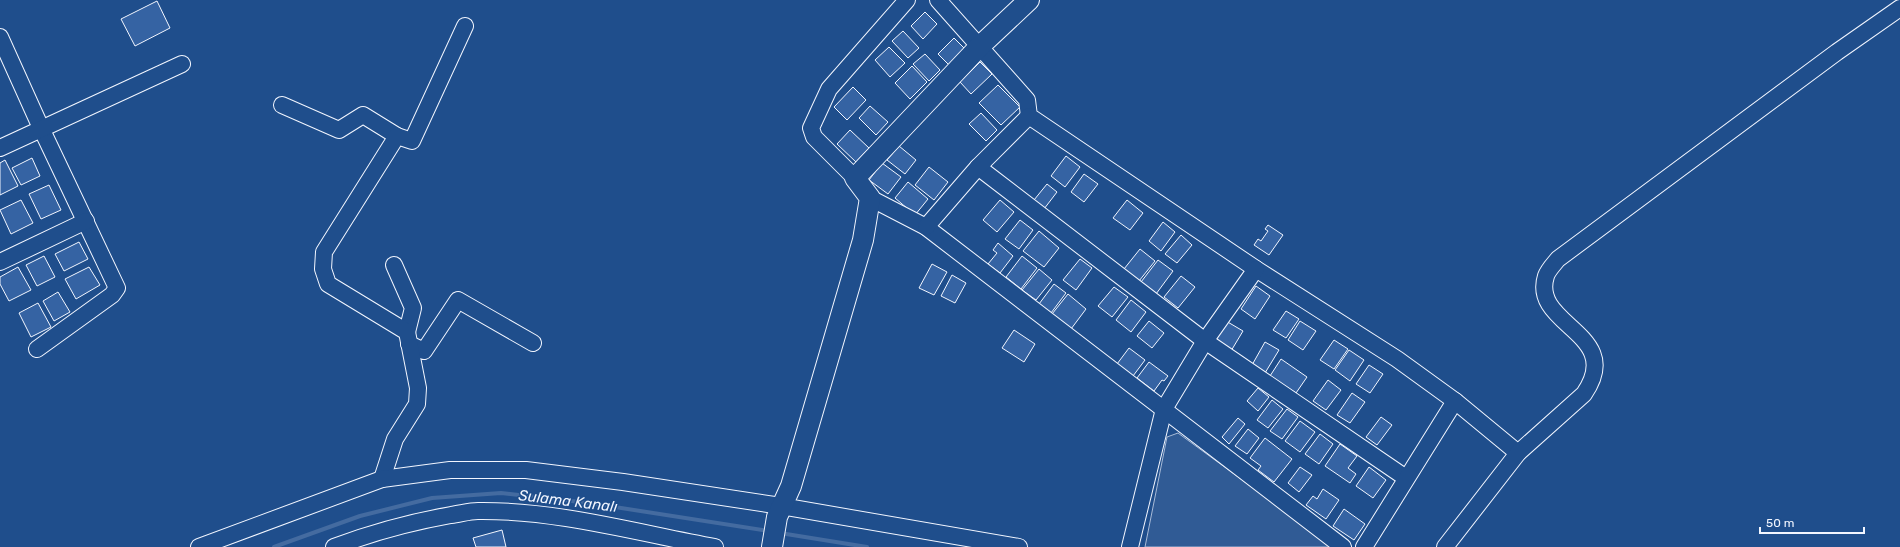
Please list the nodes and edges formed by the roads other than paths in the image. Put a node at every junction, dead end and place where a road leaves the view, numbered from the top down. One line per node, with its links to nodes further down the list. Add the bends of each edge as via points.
1 (907, 0): 15 (street, via 829,89 811,128 814,137)
2 (938, 0): 7 (street)
3 (1029, 0): 7 (main road)
4 (1900, 8): 28 (street, via 1558,259 1546,275 1543,292 1547,303 1586,343 1593,354 1596,368 1592,383 1584,394)
5 (464, 26): 12 (street, via 412,141)
6 (0, 37): 11 (street)
7 (980, 46): 10 (street, via 1027,100); 15 (main road)
8 (182, 64): 11 (street)
9 (282, 105): 12 (street, via 339,130 363,115)
10 (1029, 116): 14 (street); 21 (street)
11 (41, 128): 13 (street); 17 (street)
12 (397, 136): 22 (street, via 324,252 323,269 328,284)
13 (0, 148)
14 (978, 167): 18 (street); 23 (street)
15 (855, 178): 16 (main road)
16 (870, 198): 18 (street); 31 (main road, via 863,240 791,486)
17 (86, 221): 19 (street); 25 (street, via 117,288 112,295)
18 (926, 227): 27 (street)
19 (0, 262)
20 (394, 265): 22 (street, via 412,308)
21 (1256, 269): 23 (street); 26 (street, via 1397,359)
22 (408, 338): 24 (street, via 424,351 458,300); 30 (street, via 418,388 417,404 396,439)
23 (1205, 341): 27 (street); 29 (street)
24 (533, 343)
25 (37, 349)
26 (1455, 401): 28 (street); 29 (street)
27 (1164, 409): 37 (street); 38 (street)
28 (1518, 453): 40 (street)
29 (1406, 478): 39 (street)
30 (382, 479): 31 (street, via 450,470 526,470 623,482); 32 (street)
31 (779, 512): 35 (main road); 36 (street)
32 (199, 547)
33 (334, 547): 34 (street, via 427,519 477,511 570,519)
34 (715, 547)
35 (772, 547)
36 (1019, 547)
37 (1130, 547)
38 (1343, 547)
39 (1364, 547)
40 (1445, 547)

